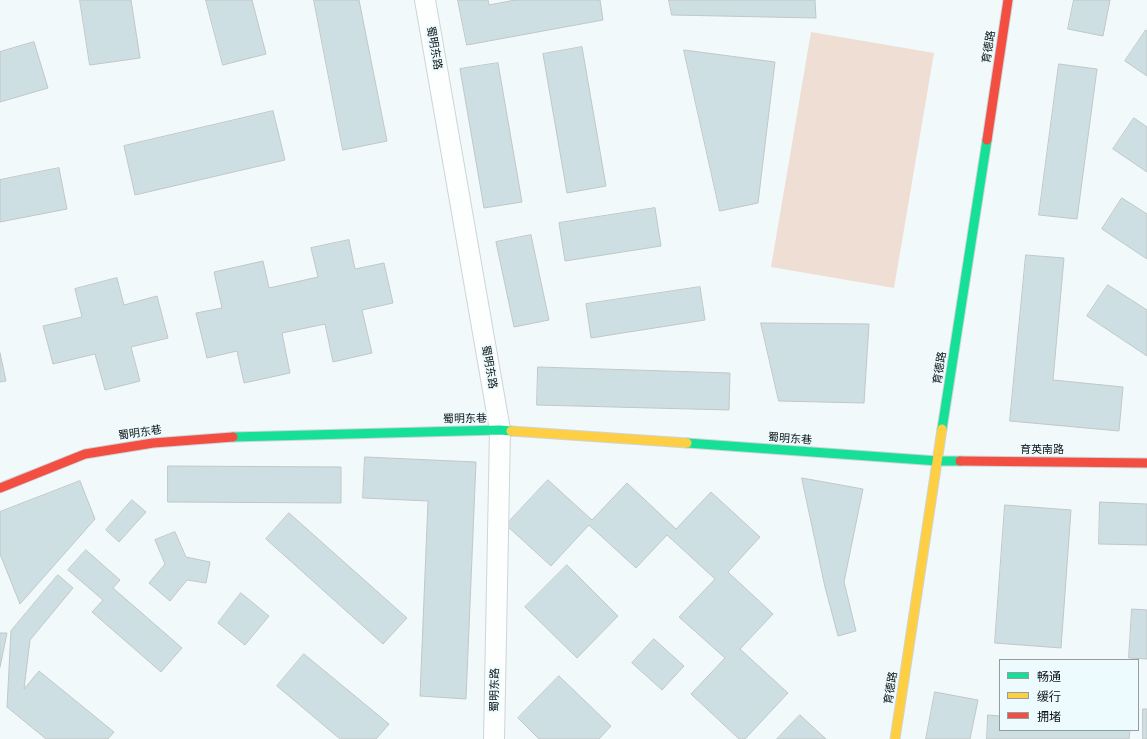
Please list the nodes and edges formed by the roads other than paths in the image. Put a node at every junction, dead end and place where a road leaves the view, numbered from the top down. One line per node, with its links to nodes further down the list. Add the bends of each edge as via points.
1 (425, 0): 3 (street, 蜀明东路)
2 (1008, 0): 4 (street, 育德路)
3 (500, 430): 4 (street, 蜀明东巷); 6 (street, 蜀明东巷, via 245,436 152,443 86,454); 7 (street, 蜀明东路)
4 (938, 461): 5 (street, 育英南路); 8 (street, 育德路)
5 (1147, 463)
6 (0, 488)
7 (494, 739)
8 (895, 739)

